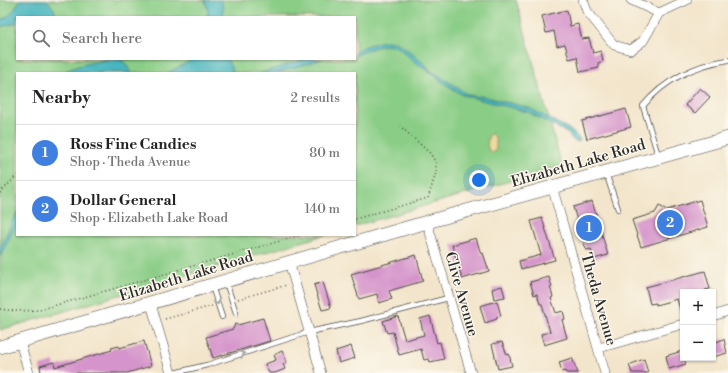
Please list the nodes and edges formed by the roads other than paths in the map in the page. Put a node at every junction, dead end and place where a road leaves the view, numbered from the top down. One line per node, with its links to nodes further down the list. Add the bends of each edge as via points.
1 (583, 0): 4 (street, via 587,11 614,45 631,50 643,42)
2 (631, 0): 4 (street)
3 (687, 0): 4 (street)
4 (659, 13)
5 (728, 60): 7 (lane, via 700,66 685,73 653,94 643,106)
6 (728, 138): 7 (main road, Elizabeth Lake Road)
7 (658, 157): 8 (main road, Elizabeth Lake Road)
8 (606, 171): 9 (main road, Elizabeth Lake Road); 10 (lane)
9 (552, 186): 11 (main road, Elizabeth Lake Road); 25 (street, Theda Avenue)
10 (618, 209)
11 (427, 222): 12 (main road, Elizabeth Lake Road); 15 (street, Clive Avenue)
12 (289, 262): 13 (main road, Elizabeth Lake Road); 22 (street)
13 (226, 281): 14 (main road, Elizabeth Lake Road); 18 (lane)
14 (212, 286): 16 (main road, Elizabeth Lake Road); 20 (lane, one-way to 20)
15 (448, 298): 22 (lane); 30 (street, Clive Avenue)
16 (150, 304): 23 (main road, Elizabeth Lake Road); 27 (street)
17 (728, 312): 19 (street)
18 (236, 313)
19 (716, 315)
20 (222, 317)
21 (680, 325): 25 (street)
22 (309, 332): 28 (lane, one-way to 22); 29 (street)
23 (20, 342): 24 (main road, Elizabeth Lake Road); 26 (street)
24 (0, 347)
25 (599, 348): 31 (street, Theda Avenue)
26 (29, 373)
27 (171, 373)
28 (174, 373)
29 (321, 373)
30 (471, 373)
31 (605, 373)

